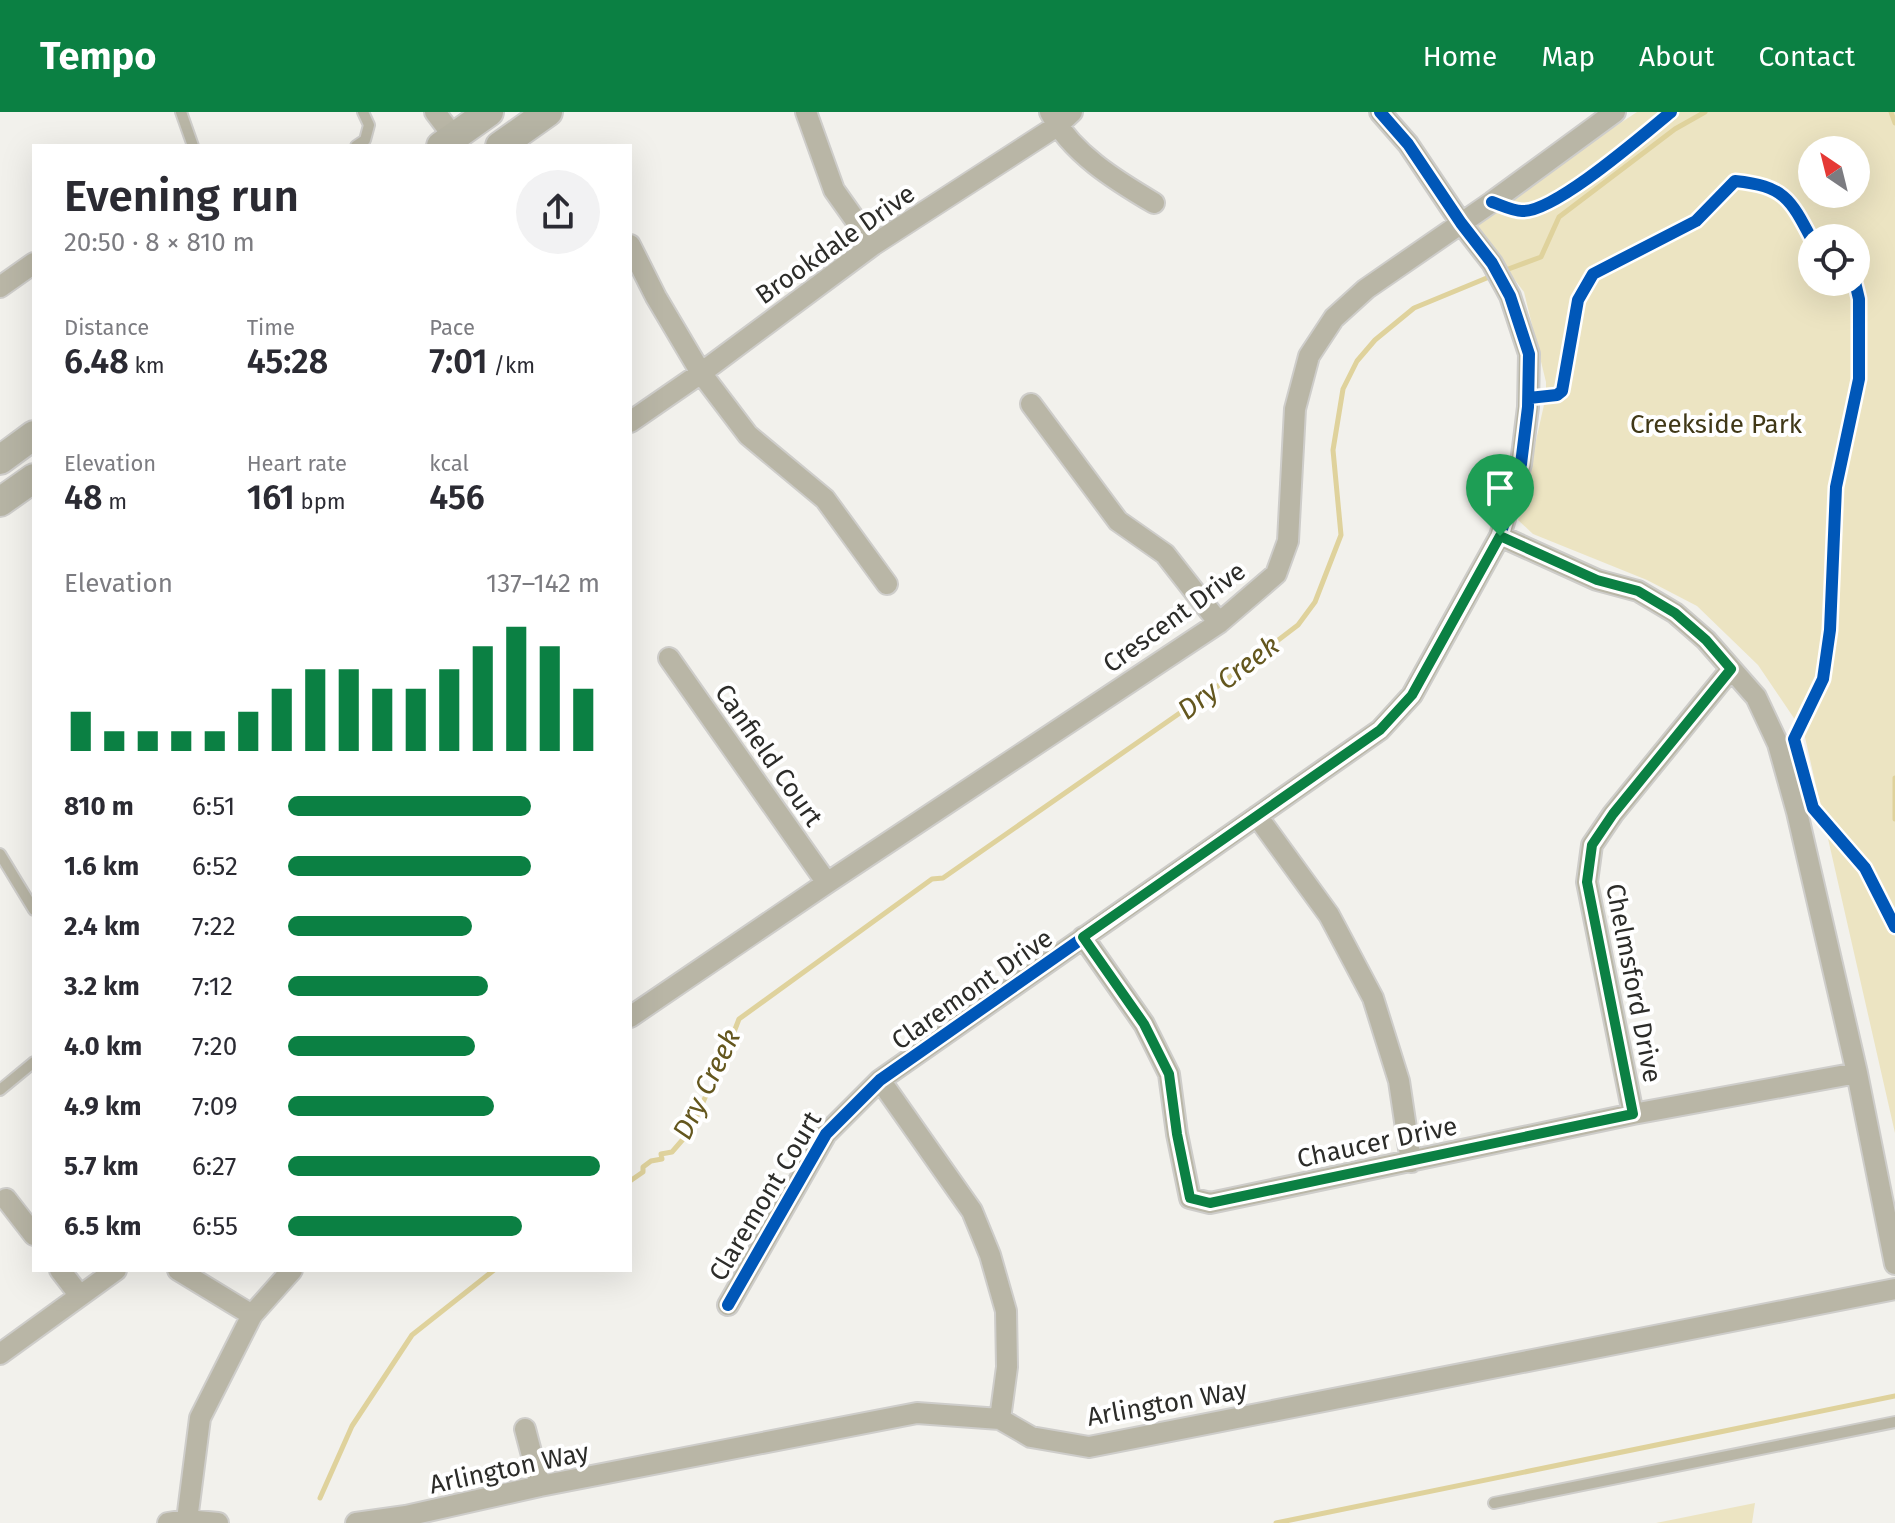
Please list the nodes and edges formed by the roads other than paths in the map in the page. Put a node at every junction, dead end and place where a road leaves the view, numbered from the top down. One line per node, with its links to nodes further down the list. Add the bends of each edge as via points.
1 (181, 112): 11 (lane)
2 (363, 112): 12 (lane, via 369,125)
3 (435, 112): 10 (street)
4 (489, 112): 10 (main road)
5 (548, 112): 13 (main road)
6 (806, 112): 16 (street, via 834,190)
7 (1380, 112): 15 (street, Claremont Drive)
8 (1615, 112): 15 (street, Crescent Drive)
9 (1060, 117): 14 (street, via 1110,177); 16 (street, Brookdale Drive)
10 (447, 142)
11 (192, 144)
12 (359, 144)
13 (503, 144)
14 (1154, 203)
15 (1461, 223): 27 (street, Claremont Drive, via 1510,296 1529,354 1521,464); 29 (street, Crescent Drive, via 1366,289 1334,318 1309,356 1295,409 1288,541 1276,574)
16 (873, 245): 20 (street, Brookdale Drive)
17 (632, 249): 20 (street)
18 (32, 264): 19 (street)
19 (0, 287)
20 (701, 373): 22 (street, Brookdale Drive); 28 (street, via 748,435 825,499)
21 (1031, 404): 29 (street, via 1118,521 1165,554)
22 (632, 421)
23 (32, 436): 24 (main road)
24 (0, 460)
25 (32, 479): 26 (main road)
26 (0, 502)
27 (1500, 536): 31 (street, via 1597,580 1638,591 1675,613); 32 (street, Claremont Drive, via 1412,695 1380,730)
28 (887, 584)
29 (1219, 623): 34 (street, Crescent Drive)
30 (669, 658): 34 (street, Canfield Court)
31 (1731, 669): 39 (street, via 1756,697 1778,744); 42 (street, Chelmsford Drive, via 1592,845 1587,882)
32 (1257, 816): 36 (street, Claremont Drive); 43 (street, via 1329,915 1373,998 1399,1081)
33 (0, 854): 35 (lane)
34 (827, 883): 37 (street, Crescent Drive)
35 (32, 907)
36 (1083, 937): 40 (street, Claremont Drive); 43 (street, Chaucer Drive, via 1144,1024 1169,1074 1190,1198 1210,1203)
37 (632, 1016)
38 (32, 1064): 41 (lane)
39 (1857, 1073): 42 (street, Chaucer Drive); 46 (street)
40 (880, 1080): 53 (street, Claremont Court, via 826,1134); 56 (street, Claremont Drive, via 972,1211 990,1255 1006,1311 1007,1367)
41 (0, 1090)
42 (1633, 1114): 43 (street, Chaucer Drive)
43 (1411, 1162)
44 (6, 1199): 45 (street)
45 (32, 1232)
46 (1895, 1264)
47 (62, 1272): 52 (street)
48 (113, 1272): 52 (street)
49 (181, 1272): 54 (street)
50 (290, 1272): 54 (street)
51 (1895, 1289): 56 (street, Arlington Way, via 1089,1447 1031,1437)
52 (80, 1296): 55 (street)
53 (728, 1305)
54 (252, 1315): 61 (street, via 200,1418)
55 (0, 1354)
56 (1000, 1419): 59 (street, Arlington Way, via 917,1413)
57 (1895, 1422): 60 (lane)
58 (525, 1429): 59 (street)
59 (540, 1486): 63 (street, Arlington Way)
60 (1494, 1503)
61 (177, 1521): 62 (street)
62 (218, 1523)
63 (356, 1523)

